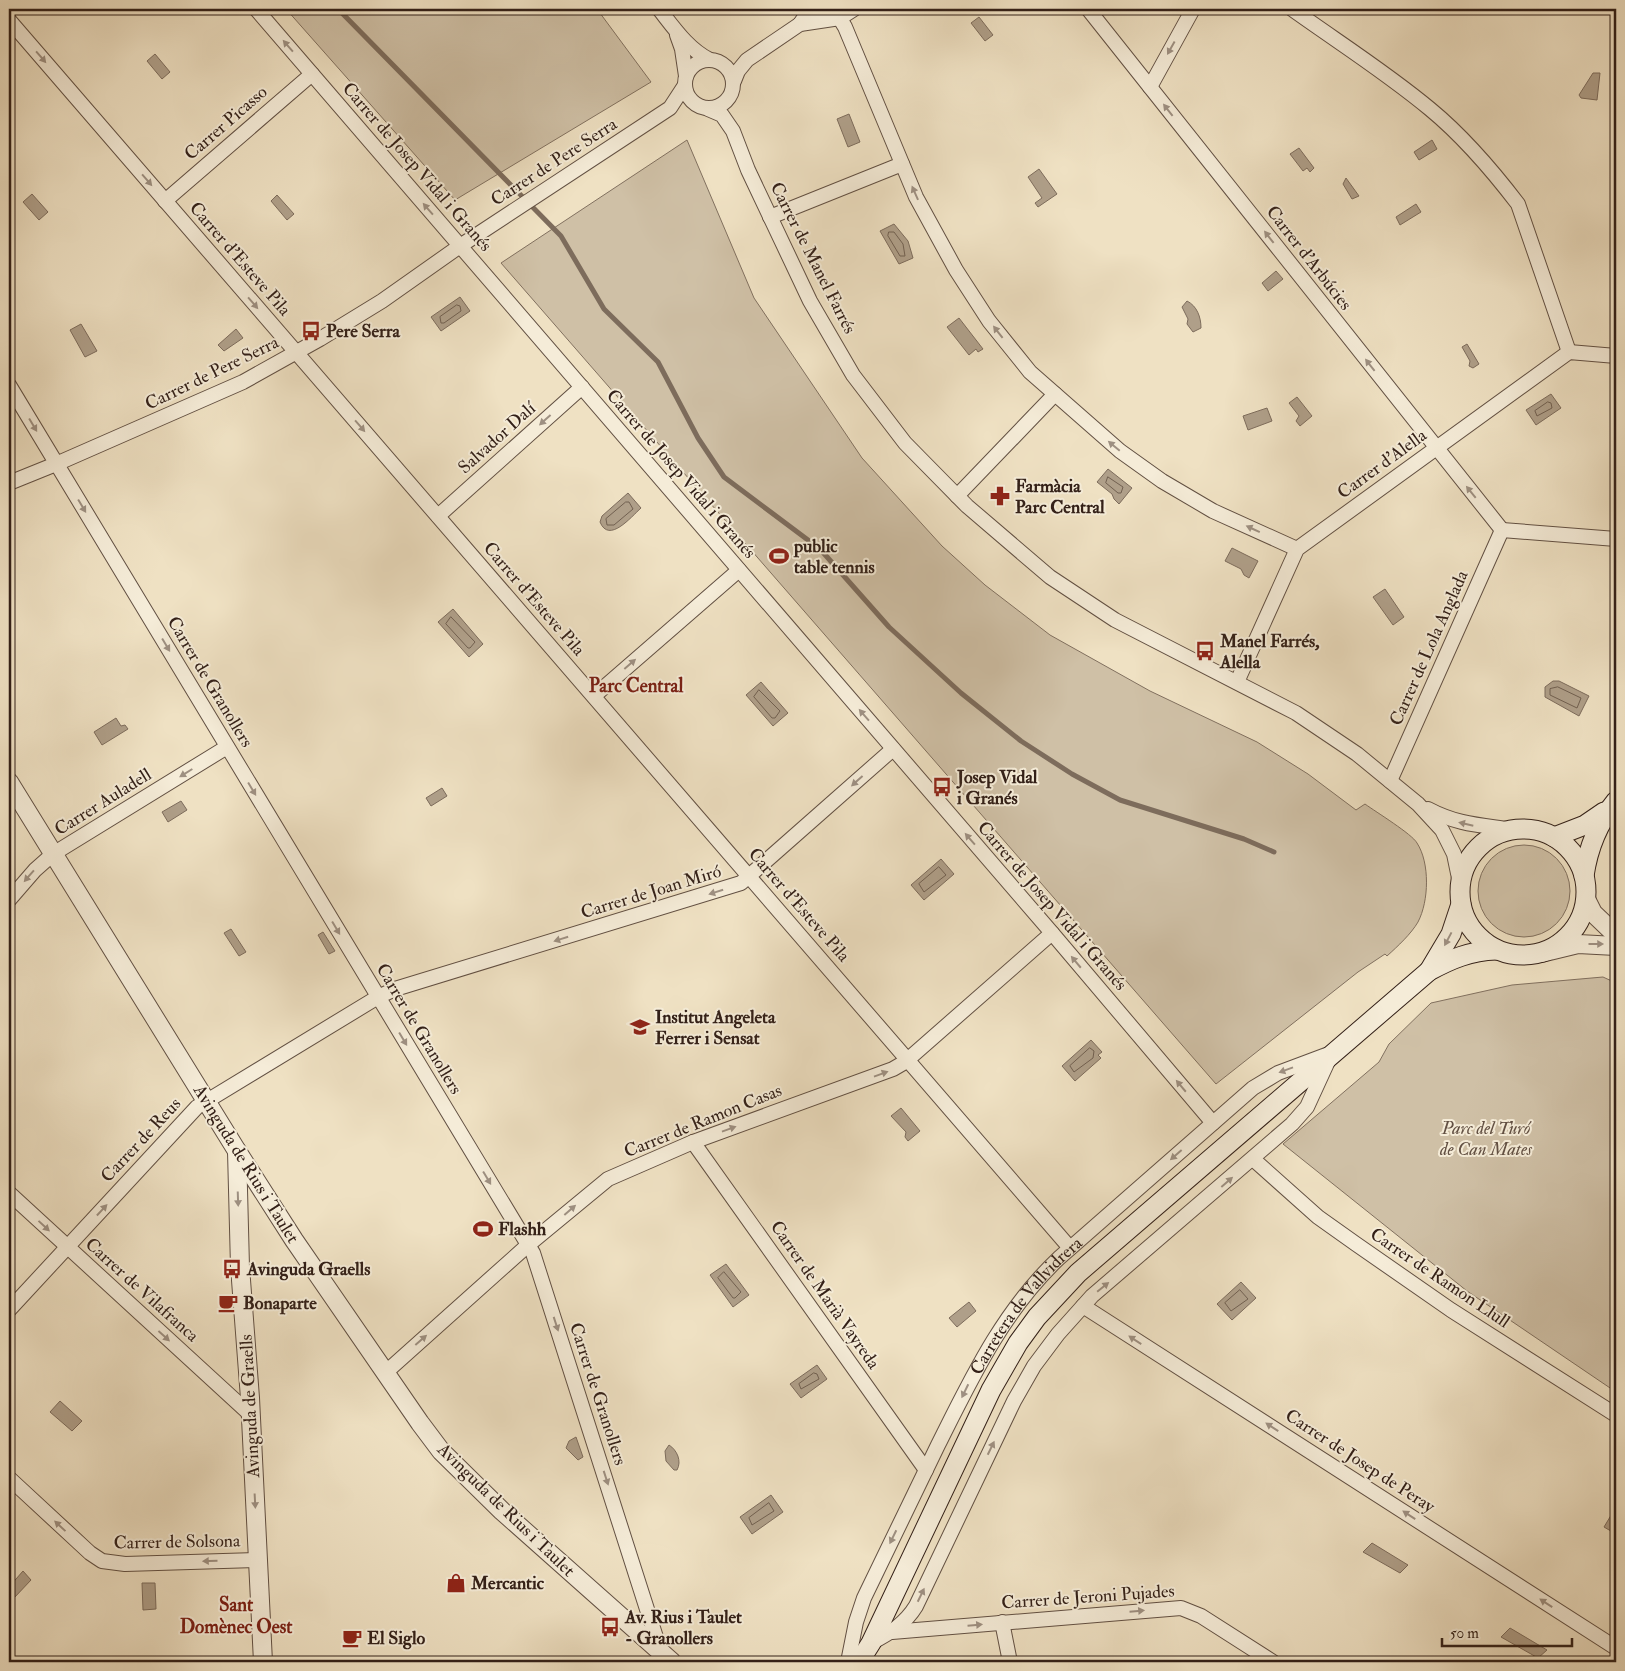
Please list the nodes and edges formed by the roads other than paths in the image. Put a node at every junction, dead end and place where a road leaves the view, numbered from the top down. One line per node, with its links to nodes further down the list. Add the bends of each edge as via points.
1 (256, 9): 14 (street, Carrer de Josep Vidal i Granés, one-way to 1)
2 (660, 9): 11 (street)
3 (810, 9): 10 (street)
4 (854, 9): 8 (street)
5 (1088, 9): 17 (street, Carrer d'Arbúcies)
6 (1193, 9): 17 (street, one-way to 17)
7 (1292, 9): 25 (street, via 1431,110 1471,147 1502,184 1518,204)
8 (837, 14): 10 (street); 21 (street)
9 (9, 20): 22 (street, Carrer d'Esteve Pila, one-way to 22)
10 (800, 24): 12 (street)
11 (675, 30): 13 (street, via 699,54); 15 (street, via 682,50)
12 (747, 60): 13 (street); 16 (street, via 738,71)
13 (714, 61): 15 (street, via 695,64); 16 (street, via 726,66)
14 (312, 74): 22 (street, Carrer Picasso); 24 (street, Carrer de Josep Vidal i Granés, one-way to 14)
15 (685, 80): 18 (street, Carrer de Pere Serra); 19 (street, via 690,100)
16 (734, 85): 19 (street, via 726,102 719,107); 20 (street, Carrer de Manel Farrés)
17 (1150, 87): 31 (street, Carrer d'Arbúcies, one-way to 17)
18 (670, 108): 19 (street); 24 (street, Carrer de Pere Serra)
19 (705, 108): 20 (street, Carrer de Manel Farrés, via 722,115)
20 (733, 131): 23 (street, Carrer de Manel Farrés)
21 (902, 164): 23 (street); 30 (street, one-way to 21, via 1030,372 989,321 916,197)
22 (165, 201): 26 (street, Carrer d'Esteve Pila, one-way to 26)
23 (770, 217): 34 (street, Carrer de Manel Farrés, via 810,301 854,375 905,443)
24 (460, 246): 26 (street, Carrer de Pere Serra, via 382,301); 29 (street, Carrer de Josep Vidal i Granés)
25 (1569, 352): 27 (street); 31 (street, Carrer d'Alella)
26 (296, 353): 32 (street, Carrer de Pere Serra, via 243,382); 35 (street, Carrer d'Esteve Pila, one-way to 35)
27 (1616, 356)
28 (9, 386): 32 (street, Carrer de Granollers, one-way to 32)
29 (582, 387): 35 (street, Salvador Dalí, one-way to 35); 39 (street, Carrer de Josep Vidal i Granés)
30 (1055, 394): 34 (street); 38 (street, one-way to 30, via 1213,511 1162,481 1120,451)
31 (1436, 448): 36 (street, Carrer d'Arbúcies, one-way to 31); 38 (street, Carrer d'Alella)
32 (56, 464): 33 (street, Carrer de Pere Serra); 42 (street, Carrer de Granollers, one-way to 42)
33 (9, 483)
34 (957, 496): 40 (street, Carrer de Manel Farrés, via 1050,577 1115,620)
35 (438, 516): 41 (street, Carrer d'Esteve Pila)
36 (1502, 530): 37 (street); 44 (street, Carrer de Lola Anglada)
37 (1616, 539)
38 (1297, 549): 40 (street, Carrer d'Alella)
39 (739, 570): 41 (street, one-way to 39); 43 (street, Carrer de Josep Vidal i Granés, one-way to 39)
40 (1237, 682): 44 (street, Carrer de Manel Farrés, via 1296,713 1357,754)
41 (594, 696): 52 (street, Carrer d'Esteve Pila)
42 (227, 747): 50 (street, Carrer Auladell, one-way to 50); 63 (street, Carrer de Granollers, one-way to 63)
43 (893, 749): 52 (street, Carrer de Joan Miró, one-way to 52); 57 (street, Carrer de Josep Vidal i Granés, one-way to 43)
44 (1390, 781): 47 (street, Carrer de Manel Farrés)
45 (9, 782): 50 (street, Avinguda de Rius i Taulet)
46 (1614, 803): 49 (main road, via 1585,825); 51 (main road, via 1588,850)
47 (1418, 804): 48 (street, Carrer de Manel Farrés, one-way to 47, via 1470,826 1447,819); 53 (street, Carrer de Manel Farrés, via 1442,830 1454,854)
48 (1514, 830): 49 (main road, via 1530,830); 53 (main road, via 1484,842 1464,868)
49 (1554, 837): 51 (main road, via 1571,851)
50 (53, 854): 55 (street, Carrer Auladell, one-way to 55); 66 (street, Avinguda de Rius i Taulet)
51 (1584, 876): 54 (main road)
52 (750, 877): 63 (street, Carrer de Joan Miró, one-way to 63, via 727,889 395,989); 65 (street, Carrer d'Esteve Pila)
53 (1460, 883): 56 (main road)
54 (1586, 899): 58 (street, via 1593,913); 61 (main road, via 1578,923 1563,941)
55 (9, 900)
56 (1461, 904): 60 (main road, via 1473,931); 62 (main road, Carretera de Vallvidrera, one-way to 62, via 1450,934)
57 (1052, 933): 65 (street, Carrer de Ramon Casas); 67 (street, Carrer de Josep Vidal i Granés, one-way to 57)
58 (1616, 935)
59 (1616, 946): 61 (street, one-way to 59, via 1578,944)
60 (1496, 950): 61 (main road, via 1516,955); 62 (main road, Carretera de Vallvidrera, via 1475,951)
61 (1541, 953)
62 (1429, 971): 64 (main road, Carretera de Vallvidrera)
63 (378, 997): 66 (street, Carrer de Reus); 72 (street, Carrer de Granollers, one-way to 72)
64 (1332, 1054): 67 (street, Carretera de Vallvidrera, one-way to 67, via 1264,1079); 70 (street, Carretera de Vallvidrera, via 1307,1107); 85 (main road, Carretera de Vallvidrera, via 1078,1273 1037,1317 991,1390)
65 (908, 1060): 68 (street, Carrer de Ramon Casas, one-way to 65, via 893,1069); 74 (street, Carrer d'Esteve Pila)
66 (207, 1102): 69 (street, Avinguda de Rius i Taulet); 73 (street, Carrer de Reus, one-way to 66, via 197,1107)
67 (1213, 1123): 74 (street, Carretera de Vallvidrera, one-way to 74)
68 (693, 1142): 72 (street, Carrer de Ramon Casas, one-way to 68, via 608,1179); 80 (street, Carrer de Marià Vayreda)
69 (237, 1151): 77 (street, Avinguda de Rius i Taulet); 78 (street, Avinguda de Graells, one-way to 78, via 240,1267)
70 (1253, 1160): 75 (street, Carretera de Vallvidrera, one-way to 70); 79 (street, Carrer de Ramon Llull, via 1318,1217 1356,1244 1451,1310)
71 (9, 1193): 73 (street, Carrer de Vilafranca, one-way to 73)
72 (528, 1246): 77 (street, Carrer de Ramon Casas, one-way to 72); 87 (street, Carrer de Granollers, one-way to 87, via 533,1253)
73 (67, 1247): 76 (street, Carrer de Reus); 78 (street, Carrer de Vilafranca, one-way to 78)
74 (1070, 1248): 80 (street, Carretera de Vallvidrera, one-way to 80, via 1036,1279 991,1341)
75 (1083, 1306): 84 (street, Carretera de Vallvidrera, one-way to 75, via 916,1606 1030,1373); 86 (street, Carrer de Josep de Peray, one-way to 75)
76 (9, 1310)
77 (385, 1373): 87 (street, Avinguda de Rius i Taulet, via 441,1451 467,1478)
78 (251, 1415): 82 (street, Avinguda de Graells, one-way to 82)
79 (1616, 1415)
80 (926, 1470): 89 (street, Carretera de Vallvidrera, one-way to 89, via 864,1598)
81 (9, 1478): 82 (street, Carrer de Solsona, one-way to 81, via 125,1564 102,1561)
82 (258, 1560): 88 (street, Avinguda de Graells)
83 (1002, 1622): 84 (street, Carrer de Jeroni Pujades, one-way to 83); 92 (street); 93 (street, Carrer de Jeroni Pujades, one-way to 93, via 1181,1608 1201,1616)
84 (892, 1632): 85 (street, Carretera de Vallvidrera)
85 (871, 1643): 90 (main road, Carretera de Vallvidrera); 91 (main road, Carretera de Vallvidrera)
86 (1616, 1648)
87 (666, 1657)
88 (263, 1662)
89 (848, 1662)
90 (859, 1662)
91 (866, 1662)
92 (1010, 1662)
93 (1273, 1662)

